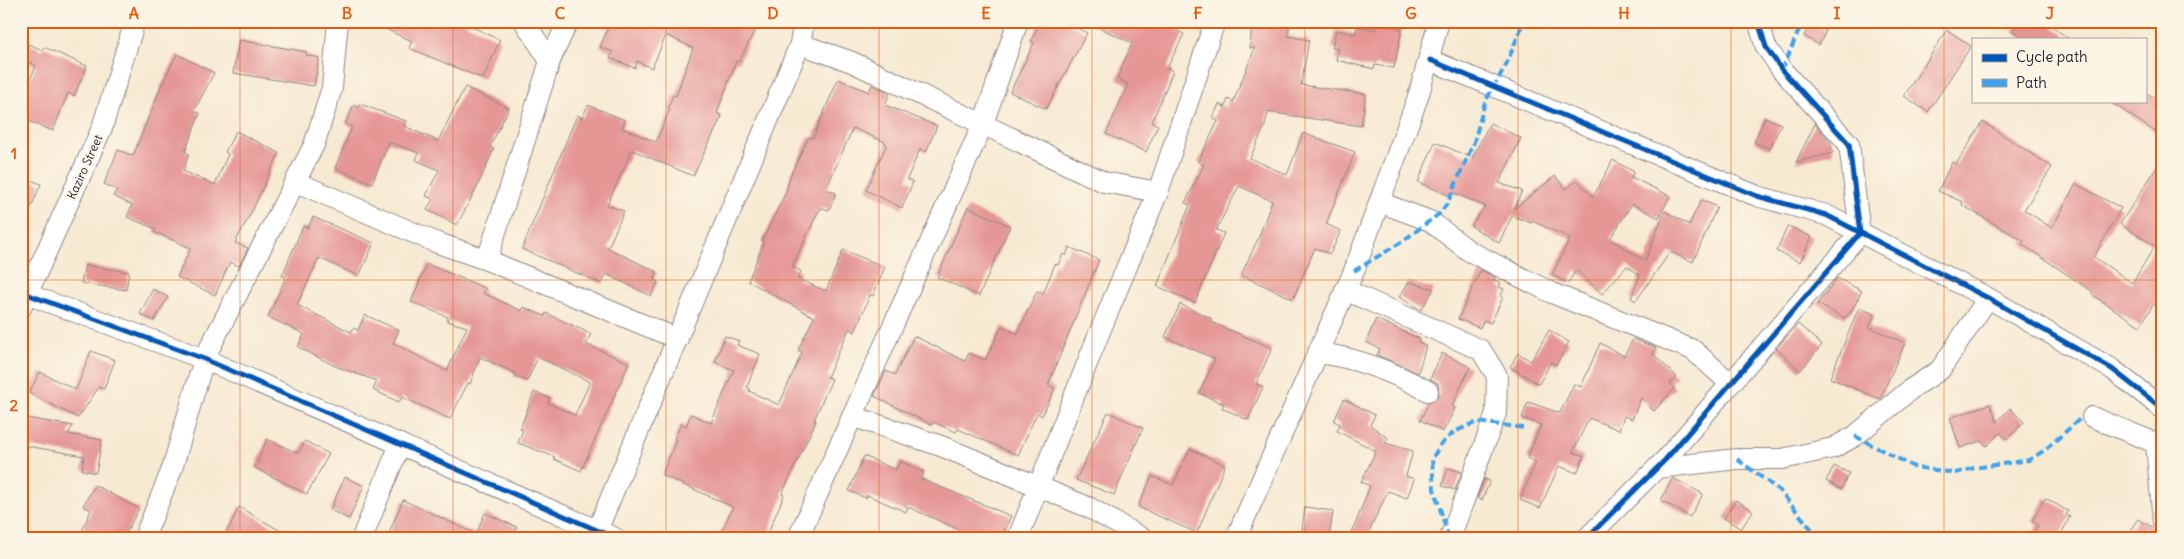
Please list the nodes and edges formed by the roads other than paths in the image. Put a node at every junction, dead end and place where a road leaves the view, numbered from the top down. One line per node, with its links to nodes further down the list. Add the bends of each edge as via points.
1 (135, 21): 20 (street, Kaziro Street, via 102,128)
2 (338, 21): 14 (street, via 332,88 314,145)
3 (524, 21): 12 (street)
4 (568, 21): 12 (street)
5 (804, 21): 10 (street)
6 (1018, 21): 13 (street)
7 (1215, 21): 15 (street)
8 (1439, 21): 11 (street)
9 (1758, 21): 17 (street, via 1766,47 1782,70 1849,144)
10 (800, 44): 13 (street, via 852,62); 22 (street)
11 (1430, 60): 16 (street); 17 (street, via 1757,196 1826,215)
12 (550, 61): 18 (street)
13 (982, 124): 15 (street, via 1104,182); 28 (street)
14 (296, 182): 18 (street, via 435,242); 24 (street)
15 (1158, 192): 33 (street)
16 (1379, 202): 19 (street); 25 (street, via 1430,221 1469,251 1552,293 1693,350)
17 (1860, 232): 21 (street); 25 (street)
18 (487, 260): 22 (street)
19 (1345, 290): 23 (street); 42 (street, via 1480,350 1497,376 1496,414)
20 (23, 298): 24 (street)
21 (1988, 298): 27 (street, via 2112,369); 32 (street, via 1940,370 1911,388 1855,436 1833,448 1782,459 1737,459)
22 (678, 339): 35 (street)
23 (1319, 353): 26 (street, via 1376,366); 41 (street)
24 (204, 359): 30 (street); 36 (street, via 172,469)
25 (1730, 383): 32 (street)
26 (1428, 390)
27 (2163, 409)
28 (852, 416): 33 (street, via 941,446); 38 (street)
29 (2092, 417): 31 (street)
30 (400, 444): 35 (street); 37 (street)
31 (2160, 445): 34 (street)
32 (1657, 468): 43 (street)
33 (1039, 488): 39 (street); 40 (street, via 1090,508)
34 (2163, 521)
35 (602, 535)
36 (144, 538)
37 (362, 538)
38 (798, 538)
39 (1018, 538)
40 (1142, 538)
41 (1236, 538)
42 (1450, 538)
43 (1587, 538)

